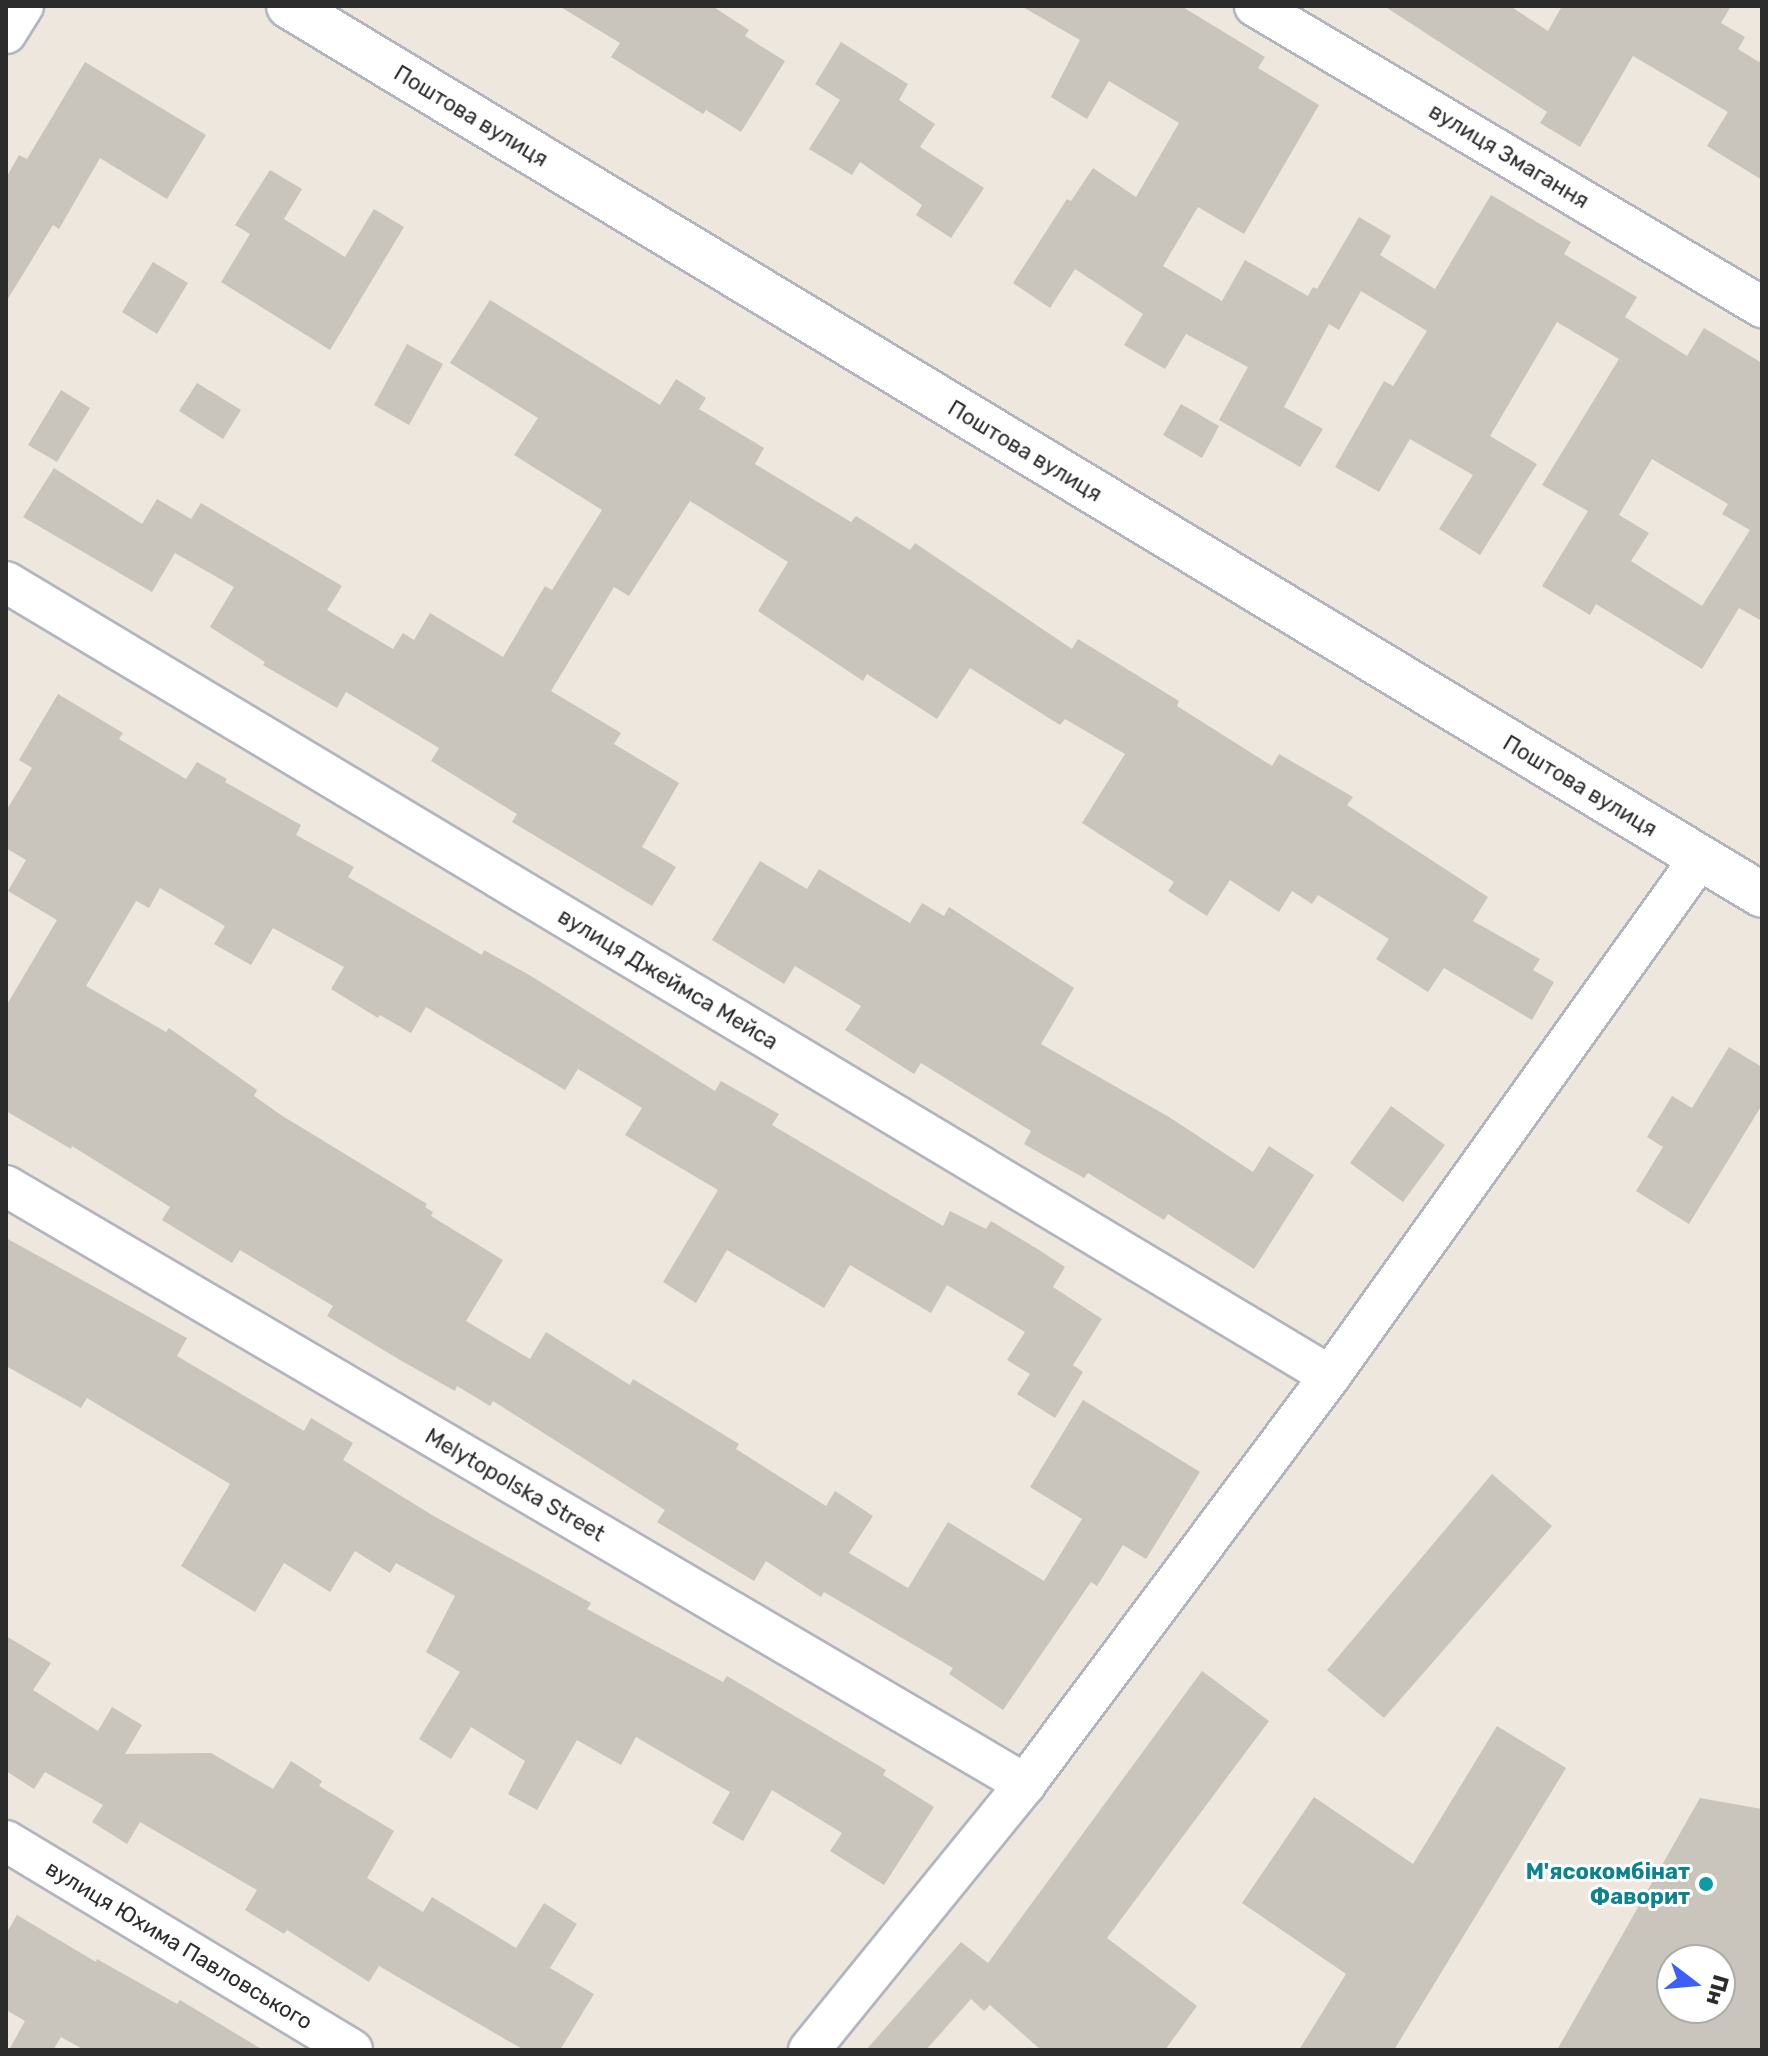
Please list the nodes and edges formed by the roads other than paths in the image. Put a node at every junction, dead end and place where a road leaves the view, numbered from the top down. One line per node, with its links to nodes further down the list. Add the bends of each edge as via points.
1 (23, 6): 4 (street)
2 (289, 6): 7 (street, Поштова вулиця)
3 (1255, 6): 5 (street, вулиця Змагання)
4 (6, 33)
5 (1762, 307)
6 (6, 582): 10 (street, вулиця Джеймса Мейса)
7 (1700, 858): 8 (street, Поштова вулиця); 10 (street)
8 (1762, 895)
9 (6, 1186): 11 (street, Melytopolska Street)
10 (1330, 1376): 11 (street)
11 (1025, 1784): 14 (street)
12 (6, 1841): 13 (street, вулиця Юхима Павловського)
13 (352, 2050)
14 (809, 2050)

